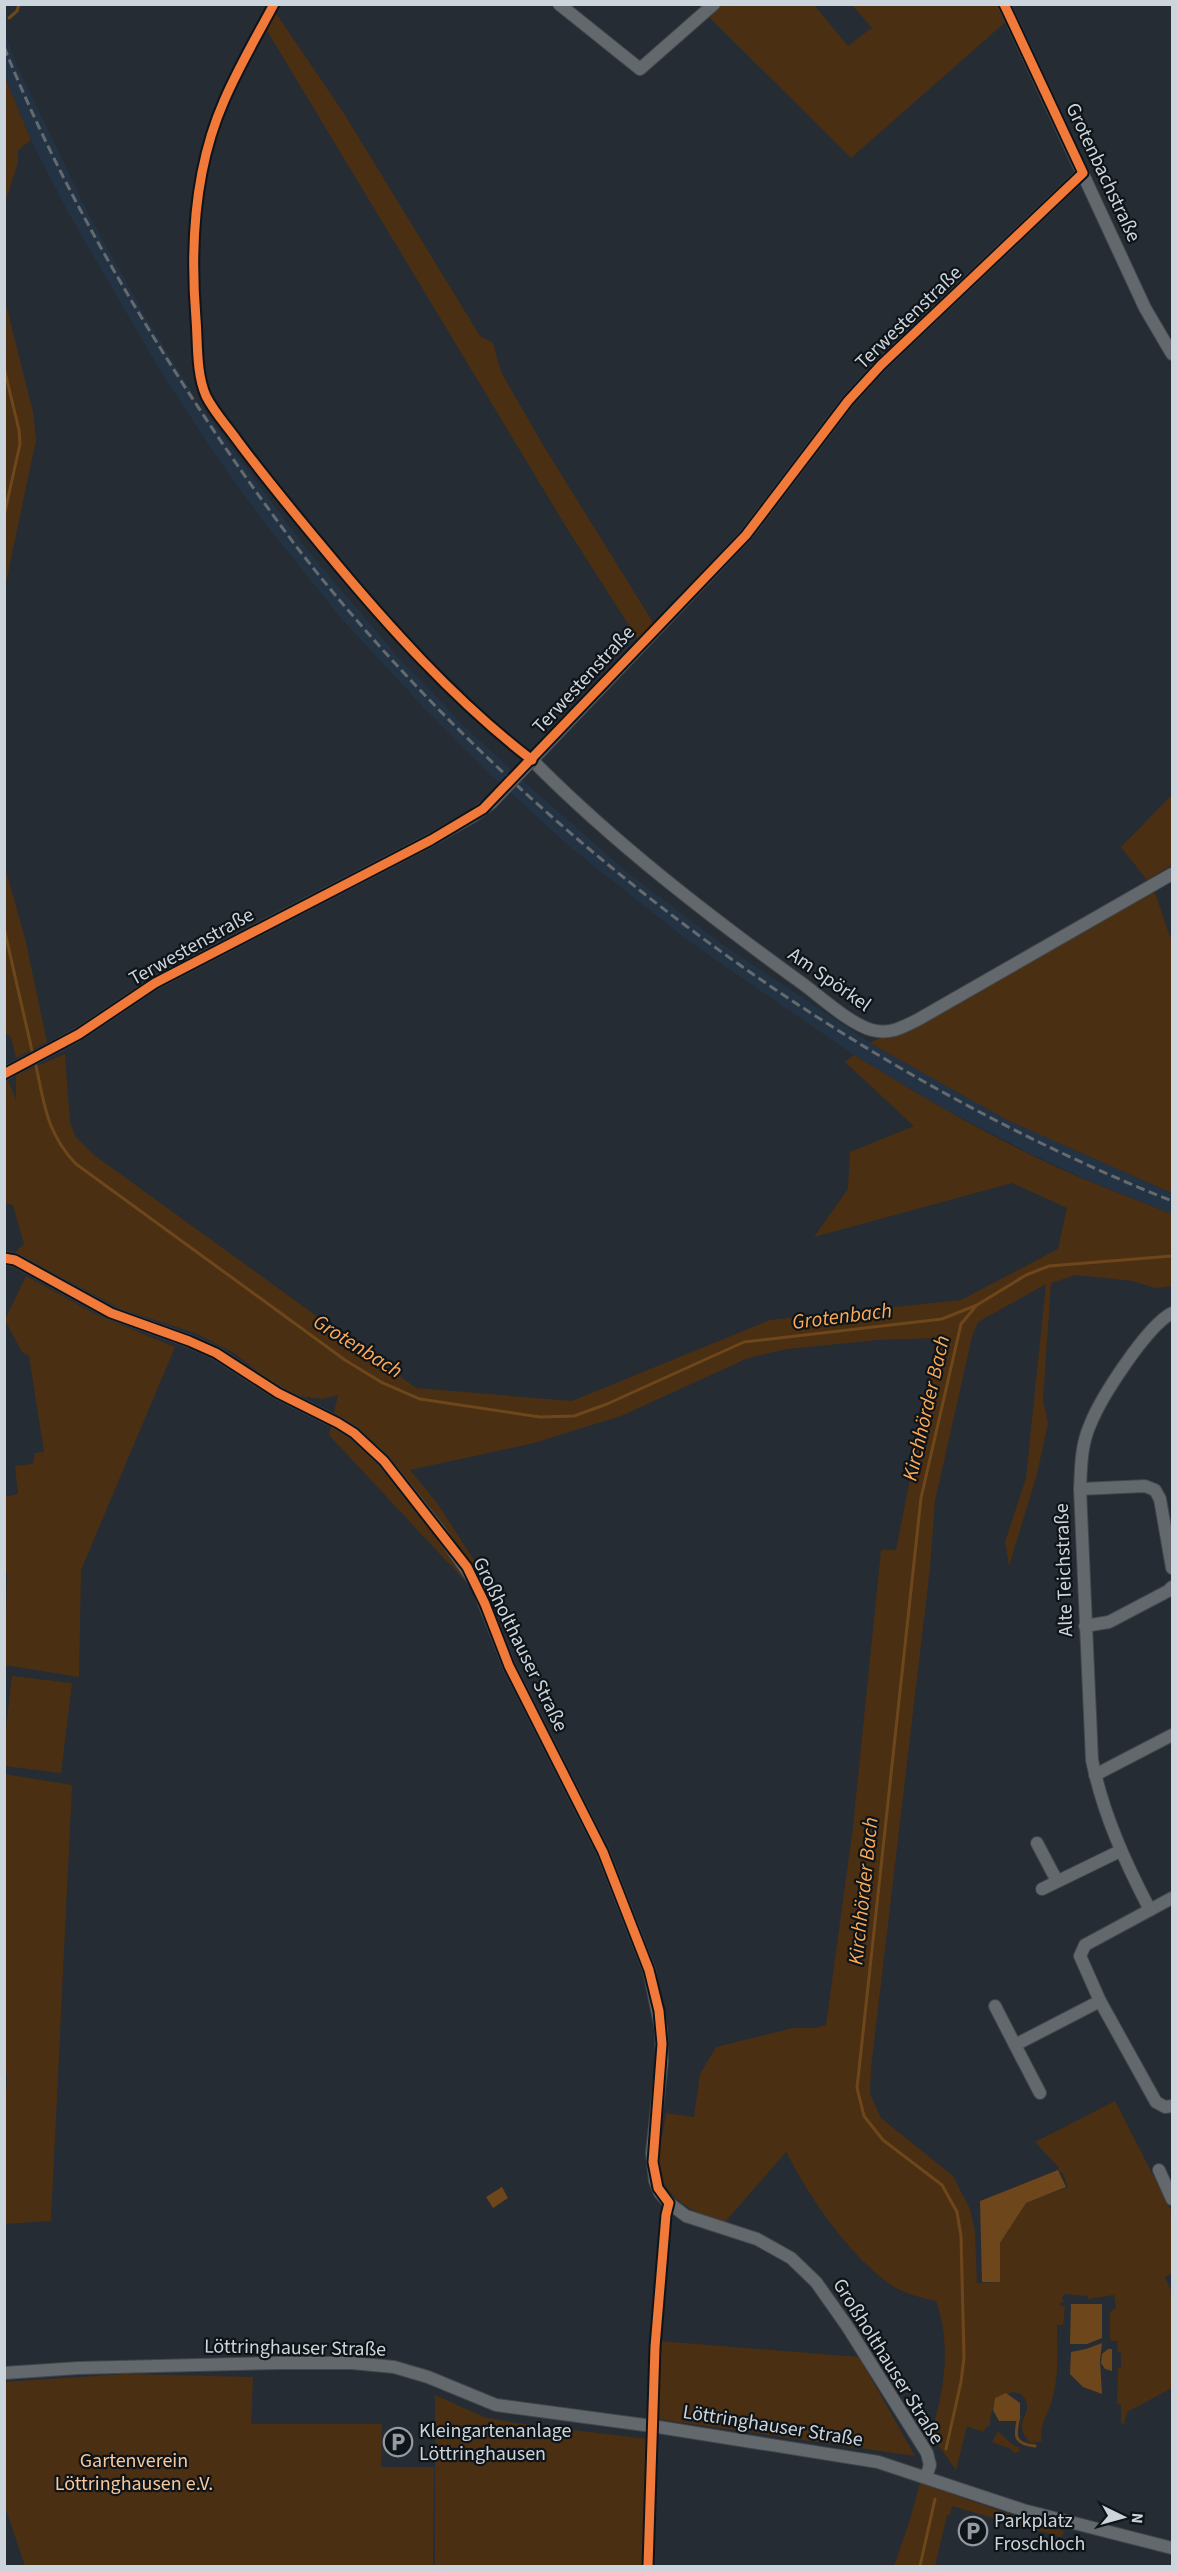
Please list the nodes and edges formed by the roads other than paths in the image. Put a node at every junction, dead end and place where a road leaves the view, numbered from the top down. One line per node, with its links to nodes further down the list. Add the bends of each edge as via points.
1 (559, 4): 2 (street, via 640,69)
2 (714, 4)
3 (1004, 4): 4 (street, Grotenbachstraße)
4 (1083, 173): 5 (street, Grotenbachstraße, via 1145,308); 6 (street, Terwestenstraße, via 881,365 848,401 746,535)
5 (1173, 354)
6 (532, 760): 7 (street, Am Spörkel, via 577,806 771,962 858,1024 878,1032 897,1030 919,1019); 8 (street, Terwestenstraße, bridge, via 473,816 155,984 80,1034)
7 (1173, 874)
8 (4, 1074)
9 (4, 1258): 31 (street, Großholthauser Straße, via 15,1260 111,1313 203,1347 278,1393 338,1422 384,1461 439,1530 477,1585 509,1666 603,1852 649,1970 662,2044 652,2152 658,2188 686,2216 757,2239 791,2258 816,2282 927,2453 930,2465)
10 (1173, 1313): 11 (street, Alte Teichstraße, via 1155,1325 1137,1348 1090,1423 1081,1456)
11 (1080, 1489): 12 (street, via 1145,1486 1155,1490 1161,1499); 14 (street, Alte Teichstraße)
12 (1173, 1568)
13 (1173, 1587): 14 (street, via 1109,1622)
14 (1085, 1626): 16 (street, Alte Teichstraße)
15 (1173, 1736): 16 (street)
16 (1095, 1775): 18 (street, Alte Teichstraße)
17 (1037, 1843): 19 (street)
18 (1120, 1851): 19 (street); 22 (street, Alte Teichstraße)
19 (1057, 1881): 20 (street)
20 (1042, 1889)
21 (1173, 1899): 22 (street)
22 (1150, 1910): 23 (street, via 1081,1951 1080,1959)
23 (1100, 2001): 25 (street); 27 (street, via 1156,2102)
24 (995, 2006): 25 (street)
25 (1015, 2045): 26 (street)
26 (1040, 2093)
27 (1169, 2106)
28 (1159, 2170): 29 (street)
29 (1173, 2199)
30 (4, 2373): 31 (street, Löttringhauser Straße, via 90,2367 379,2365 428,2377 496,2405 840,2454)
31 (926, 2477): 32 (street, Löttringhauser Straße, via 1023,2510)
32 (1173, 2548)

